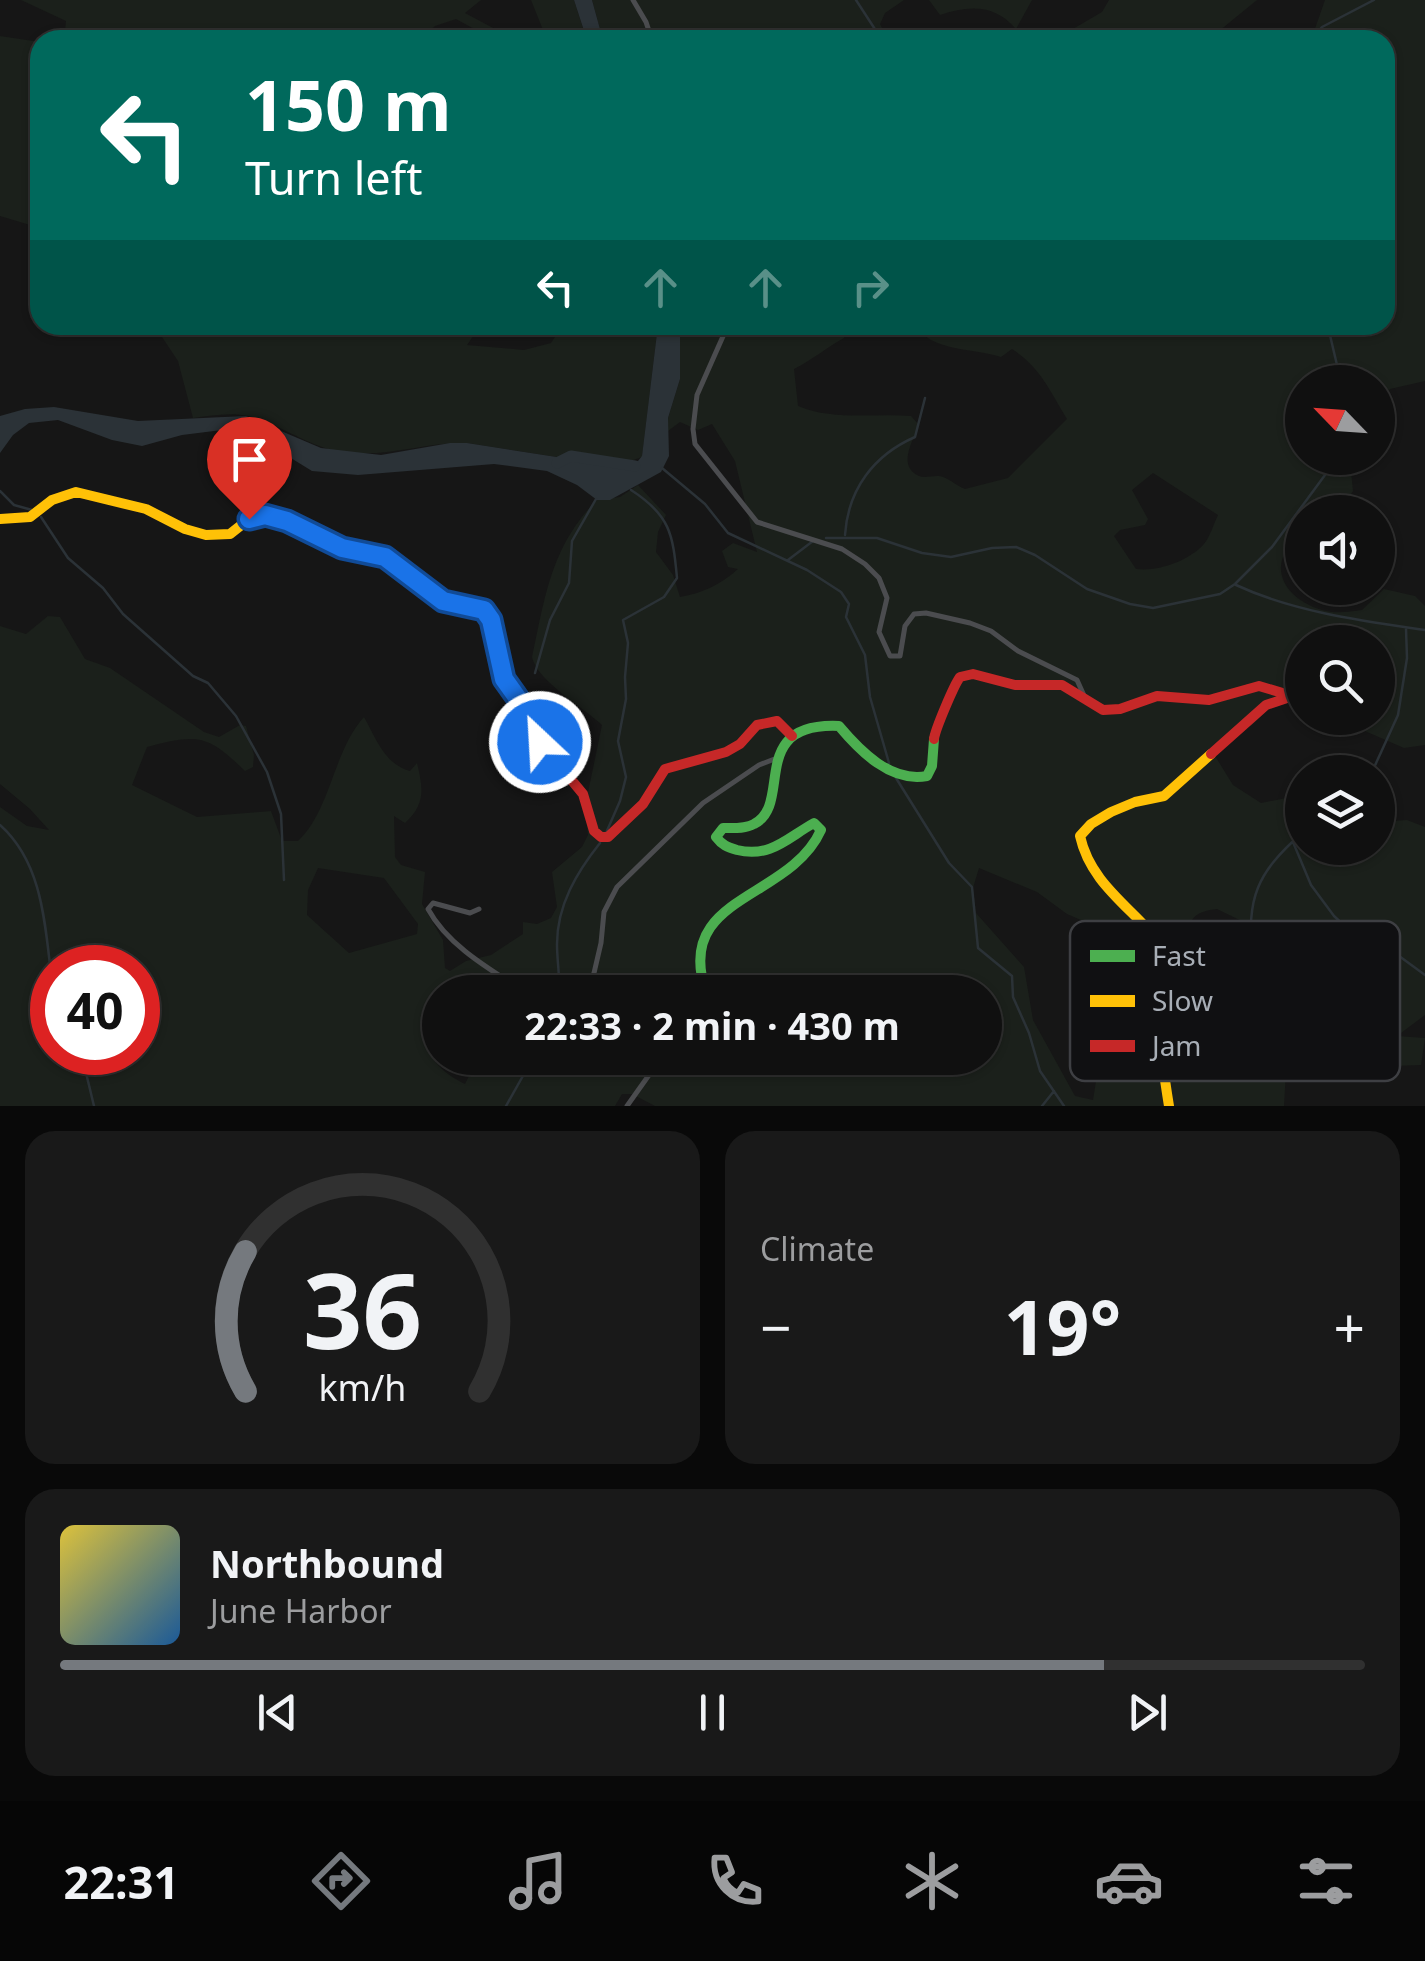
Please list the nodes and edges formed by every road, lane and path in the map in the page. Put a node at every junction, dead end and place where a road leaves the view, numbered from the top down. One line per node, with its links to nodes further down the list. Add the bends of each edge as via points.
1 (633, 0): 2 (street)
2 (649, 30)
3 (724, 335): 5 (street, via 697,395 692,429 695,444 757,522 842,549 879,578 887,603 879,632 890,656 900,656 914,614 970,623 1077,680)
4 (0, 519): 6 (street, via 30,517 76,492 146,509 206,535 230,534 265,515 342,548 385,557 443,601 488,614 504,679 540,742 583,794 600,837 643,804 665,769 726,753 762,720 781,722)
5 (1088, 703): 6 (street, via 1062,685 960,677 935,730 932,766 920,780 873,760 839,726 814,724); 9 (street, via 1120,709 1157,696 1209,700 1258,686 1288,696 1255,714 1164,796 1111,812 1080,836 1107,889)
6 (792, 736): 7 (street)
7 (777, 758): 11 (street, via 704,803 617,887 604,912); 12 (street, via 759,823 723,828 716,841 753,854 778,849 811,824 821,834 805,856 706,932 698,960)
8 (479, 909): 10 (street, via 470,913 434,903 428,909)
9 (1138, 921)
10 (500, 975)
11 (594, 975)
12 (702, 975)
13 (650, 1075): 15 (street)
14 (1165, 1081): 16 (street)
15 (627, 1106)
16 (1169, 1106)

